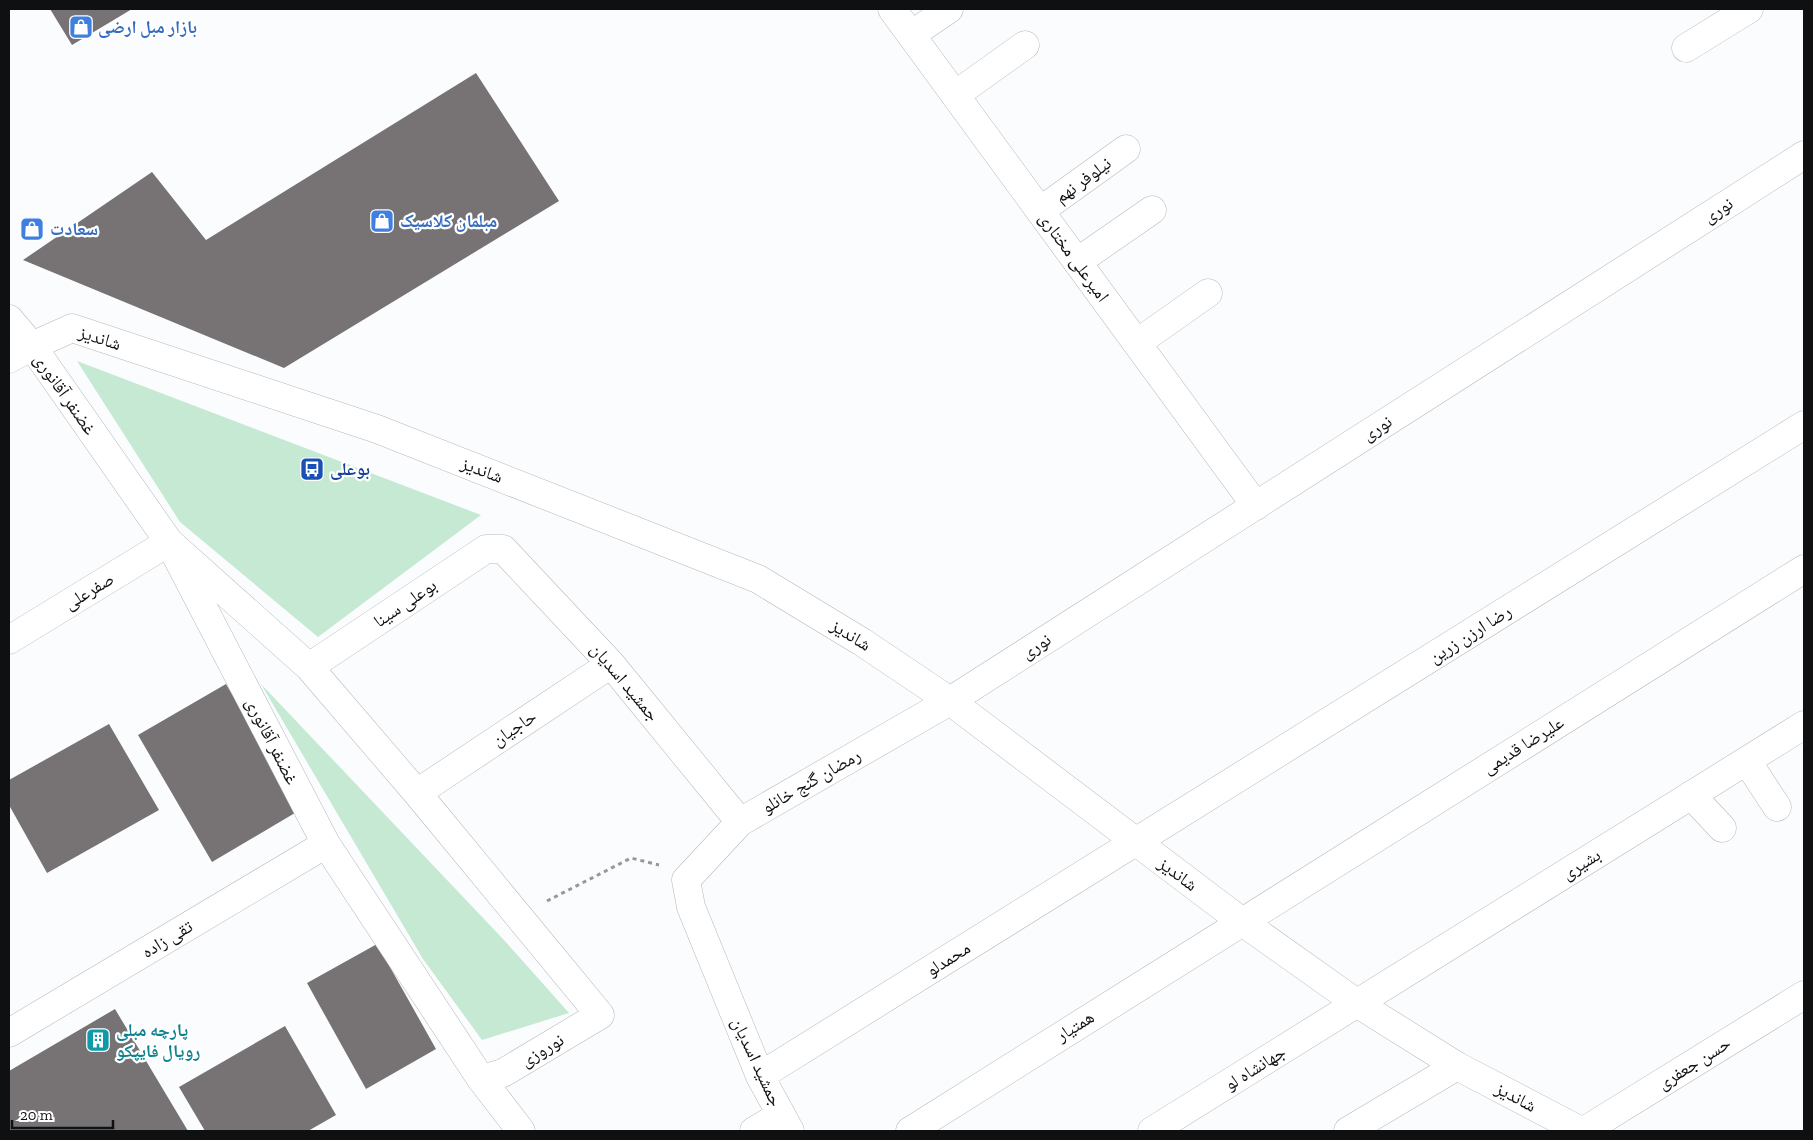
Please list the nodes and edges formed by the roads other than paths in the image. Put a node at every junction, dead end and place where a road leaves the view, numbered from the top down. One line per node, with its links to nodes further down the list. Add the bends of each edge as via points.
1 (892, 9): 4 (street, امیرعلی مختاری)
2 (949, 9): 4 (street)
3 (1749, 9): 6 (street)
4 (911, 35): 7 (street, امیرعلی مختاری)
5 (1025, 45): 7 (street)
6 (1686, 48)
7 (955, 95): 11 (street, امیرعلی مختاری)
8 (1126, 148): 11 (street, نیلوفر نهم)
9 (1804, 155): 18 (street, نوری)
10 (1152, 210): 12 (street)
11 (1040, 211): 12 (street, امیرعلی مختاری)
12 (1077, 262): 15 (street, امیرعلی مختاری)
13 (1208, 293): 15 (street)
14 (9, 318): 16 (street, غضنفر آقانوری)
15 (1137, 343): 18 (street, امیرعلی مختاری)
16 (20, 353): 19 (street, غضنفر آقانوری); 25 (street, شاندیز, via 72,328 387,433 758,579 862,642)
17 (1804, 425): 33 (street, رضا ارزن زرین)
18 (1256, 506): 25 (street, نوری)
19 (169, 542): 22 (street, صفرعلی); 24 (street); 34 (street, غضنفر آقانوری)
20 (503, 549): 23 (street, جمشید اسدیان); 24 (street, بوعلی سینا, via 486,549)
21 (1804, 569): 36 (street, علیرضا قدیمی)
22 (9, 640)
23 (611, 664): 28 (street, حاجیان); 31 (street, جمشید اسدیان)
24 (309, 668): 28 (street)
25 (950, 701): 31 (street, رمضان گنج خانلو); 33 (street, شاندیز)
26 (1804, 725): 27 (street, بشیری)
27 (1747, 761): 29 (street, بشیری); 30 (street)
28 (417, 793): 42 (street, نوروزی, via 600,1015 503,1073)
29 (1691, 795): 32 (street); 38 (street, بشیری)
30 (1777, 807)
31 (740, 822): 35 (street, رمضان گنج خانلو)
32 (1722, 828)
33 (1136, 842): 36 (street, شاندیز); 41 (street, محمدلو)
34 (326, 844): 39 (street, تقی زاده); 42 (street, غضنفر آقانوری)
35 (686, 880): 41 (street, جمشید اسدیان, via 691,907)
36 (1241, 921): 38 (street, شاندیز); 46 (street, همتیار)
37 (1804, 995): 49 (street, حسن جعفری)
38 (1358, 1004): 40 (street, شاندیز); 47 (street, جهانشاه لو)
39 (9, 1033)
40 (1457, 1066): 48 (street); 49 (street, شاندیز)
41 (760, 1076): 43 (street, جمشید اسدیان)
42 (481, 1079): 44 (street, غضنفر آقانوری)
43 (786, 1123): 45 (street)
44 (521, 1131)
45 (754, 1131)
46 (910, 1131)
47 (1152, 1131)
48 (1348, 1131)
49 (1582, 1131)

